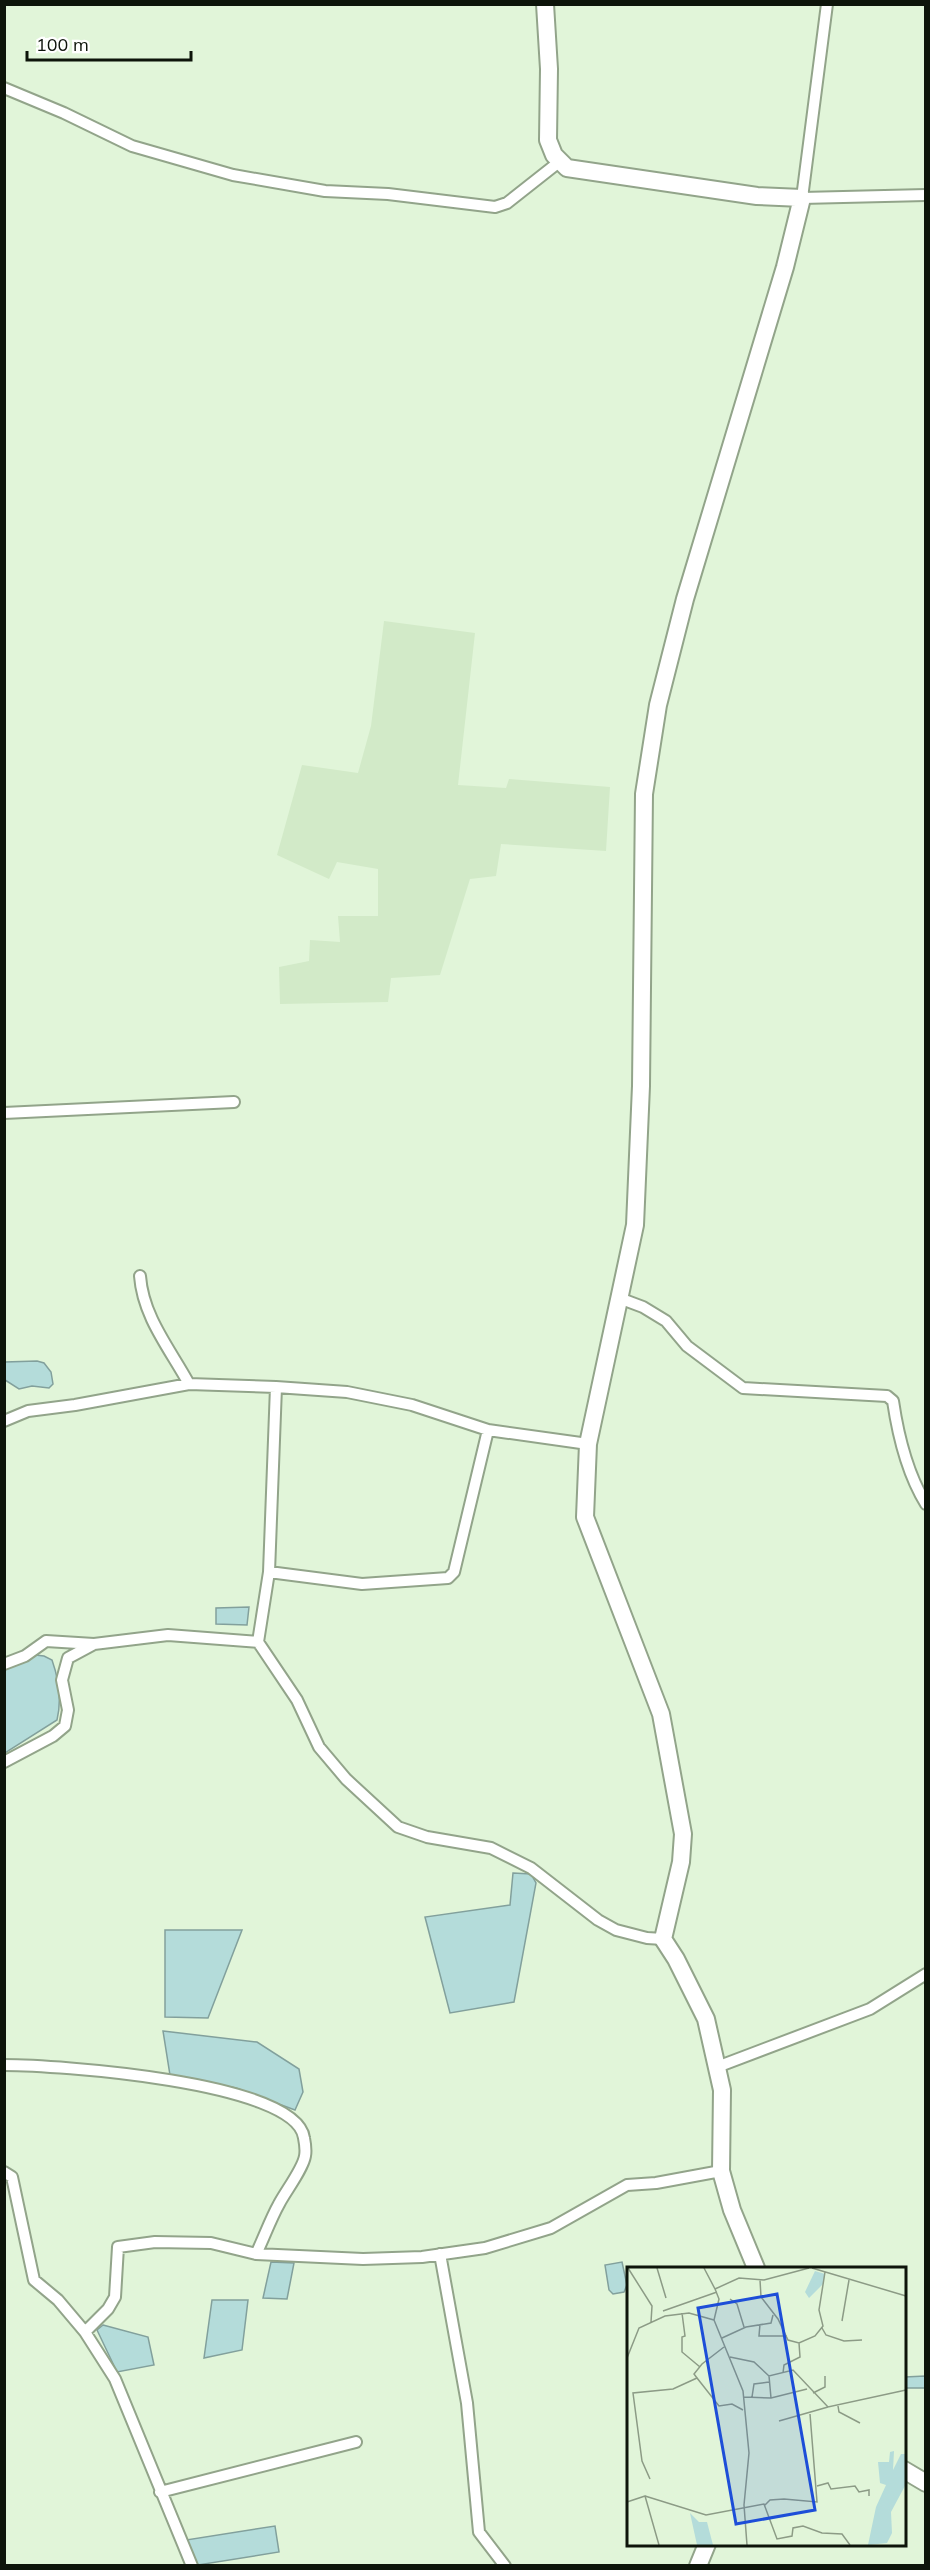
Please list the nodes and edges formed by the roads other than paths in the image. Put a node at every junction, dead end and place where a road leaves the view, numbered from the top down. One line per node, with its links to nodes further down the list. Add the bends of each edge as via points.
1 (545, 4): 4 (street, via 548,140)
2 (827, 4): 6 (street)
3 (4, 88): 4 (street, via 132,146 233,175 326,191 495,207)
4 (559, 162): 6 (street, via 567,168 757,196)
5 (926, 195): 6 (street)
6 (802, 198): 10 (street, via 658,705 644,794 641,1086 635,1225)
7 (234, 1102): 8 (street)
8 (4, 1113)
9 (140, 1276): 11 (street, via 145,1305)
10 (618, 1298): 15 (street); 16 (street, via 666,1321 687,1346 743,1388 887,1396 893,1401 906,1454)
11 (189, 1384): 12 (street); 13 (street, via 28,1411)
12 (276, 1387): 14 (street, via 347,1392 412,1405); 17 (street)
13 (4, 1421)
14 (488, 1430): 15 (street); 17 (street, via 454,1572 448,1578 362,1584)
15 (588, 1444): 22 (street, via 585,1517 661,1714 683,1834 681,1862)
16 (926, 1504)
17 (268, 1572): 18 (street)
18 (258, 1642): 19 (street, via 168,1635); 22 (street, via 297,1700 319,1747 346,1779 398,1827 427,1837 491,1848 531,1868 616,1930)
19 (94, 1644): 20 (street, via 46,1641 25,1656); 21 (street, via 68,1658 62,1680 68,1710 65,1726 54,1736)
20 (4, 1664)
21 (4, 1762)
22 (663, 1939): 25 (street, via 706,2019)
23 (926, 1974): 25 (street, via 870,2009)
24 (4, 2065): 28 (street, via 191,2083 268,2104 293,2117 304,2135 305,2158 277,2206)
25 (717, 2067): 26 (street, via 722,2090)
26 (721, 2171): 29 (street, via 627,2185 550,2228 485,2248); 30 (street)
27 (4, 2172): 31 (street, via 12,2177 34,2280 58,2300)
28 (256, 2254): 29 (street, via 363,2259); 31 (street, via 211,2242 155,2242 118,2247 115,2297)
29 (440, 2254): 38 (street, via 467,2403 479,2532)
30 (756, 2267)
31 (85, 2332): 35 (street, via 115,2379)
32 (356, 2442): 35 (street)
33 (906, 2471): 34 (street)
34 (926, 2483)
35 (160, 2492): 37 (street)
36 (706, 2546): 39 (street)
37 (192, 2565)
38 (505, 2565)
39 (698, 2565)

